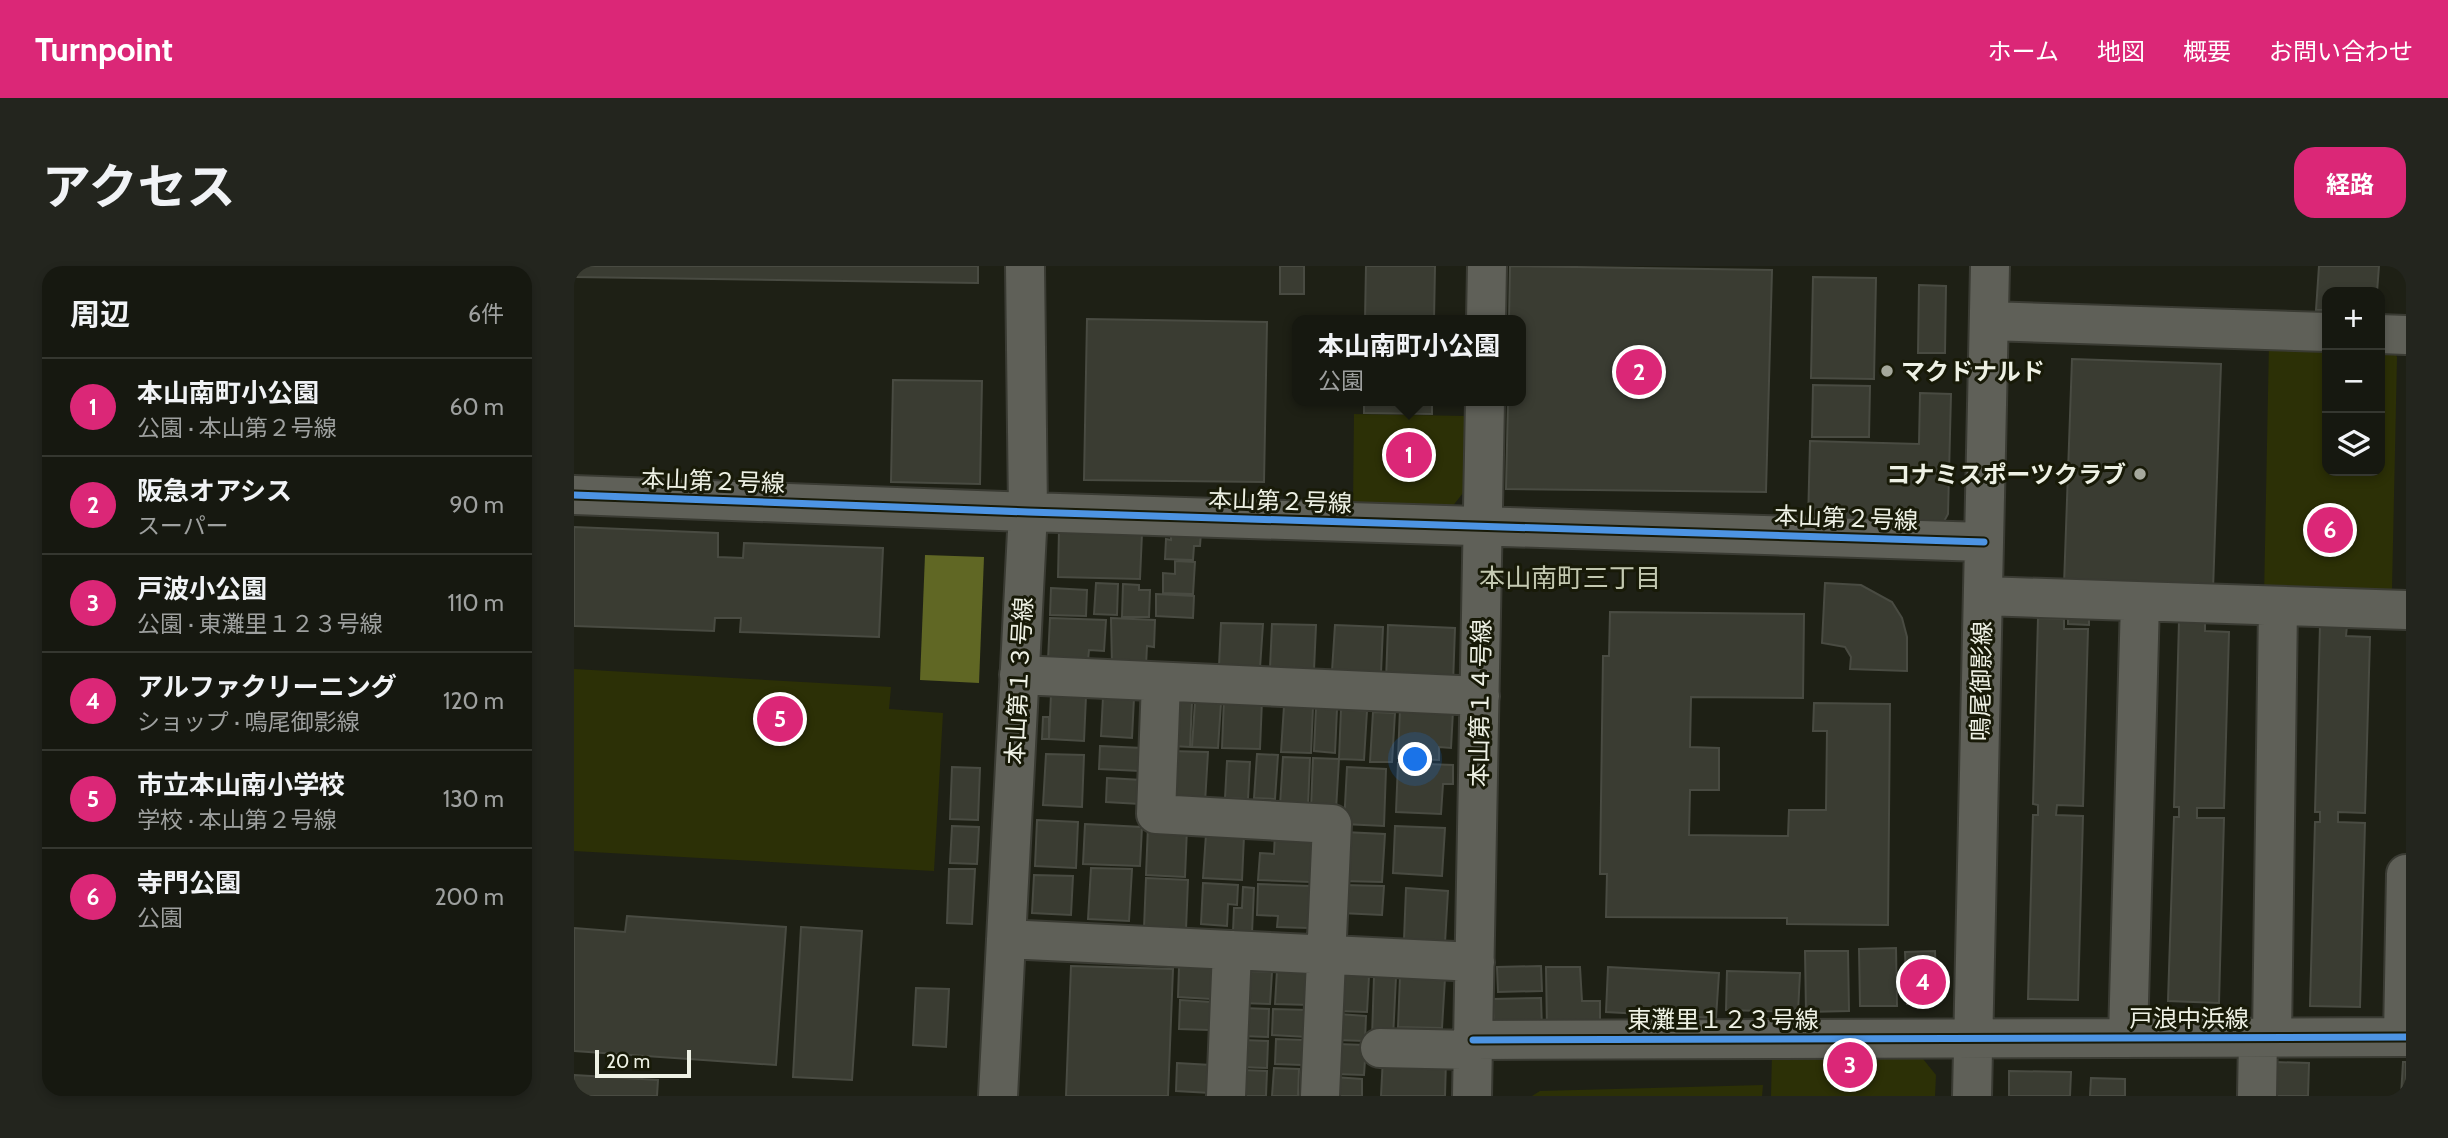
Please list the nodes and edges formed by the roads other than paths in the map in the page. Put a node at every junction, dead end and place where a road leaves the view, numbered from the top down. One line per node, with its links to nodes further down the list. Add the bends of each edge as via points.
1 (1025, 266): 11 (street, 本山第１３号線)
2 (1487, 266): 4 (street)
3 (1990, 266): 5 (street, 鳴尾御影線)
4 (1486, 315)
5 (1989, 321): 6 (street); 13 (street, 鳴尾御影線)
6 (2322, 332)
7 (2385, 334): 8 (street)
8 (2406, 335)
9 (1485, 406): 12 (street, 本山第１４号線)
10 (574, 495): 11 (street, 本山第２号線)
11 (1028, 512): 12 (street, 本山第２号線); 18 (street, 本山第１３号線)
12 (1483, 527): 13 (street, 本山第２号線); 20 (street, 本山第１４号線)
13 (1984, 542): 14 (street, 鳴尾御影線)
14 (1983, 596): 15 (street); 26 (street, 鳴尾御影線)
15 (2140, 601): 16 (street); 27 (street)
16 (2278, 606): 17 (street); 28 (street)
17 (2406, 610)
18 (1019, 675): 19 (street); 22 (street, 本山第１３号線)
19 (1161, 681): 20 (street); 24 (street, via 1156,814 1332,824)
20 (1480, 696): 25 (street, 本山第１４号線)
21 (2406, 874): 29 (street)
22 (1006, 939): 23 (street); 32 (street, 本山第１３号線)
23 (1232, 950): 24 (street); 33 (street)
24 (1327, 955): 25 (street); 34 (street)
25 (1475, 962): 30 (street, 本山第１４号線)
26 (1973, 1037): 27 (street, 戸浪中浜線); 30 (street, 東灘里１２３号線); 36 (street, 鳴尾御影線)
27 (2128, 1037): 28 (street, 戸浪中浜線)
28 (2265, 1037): 29 (street, 戸浪中浜線); 37 (street)
29 (2405, 1037)
30 (1473, 1045): 31 (street, 東灘里１２３号線); 35 (street, 本山第１４号線)
31 (1380, 1048)
32 (998, 1096)
33 (1226, 1096)
34 (1320, 1096)
35 (1472, 1096)
36 (1972, 1096)
37 (2258, 1096)

